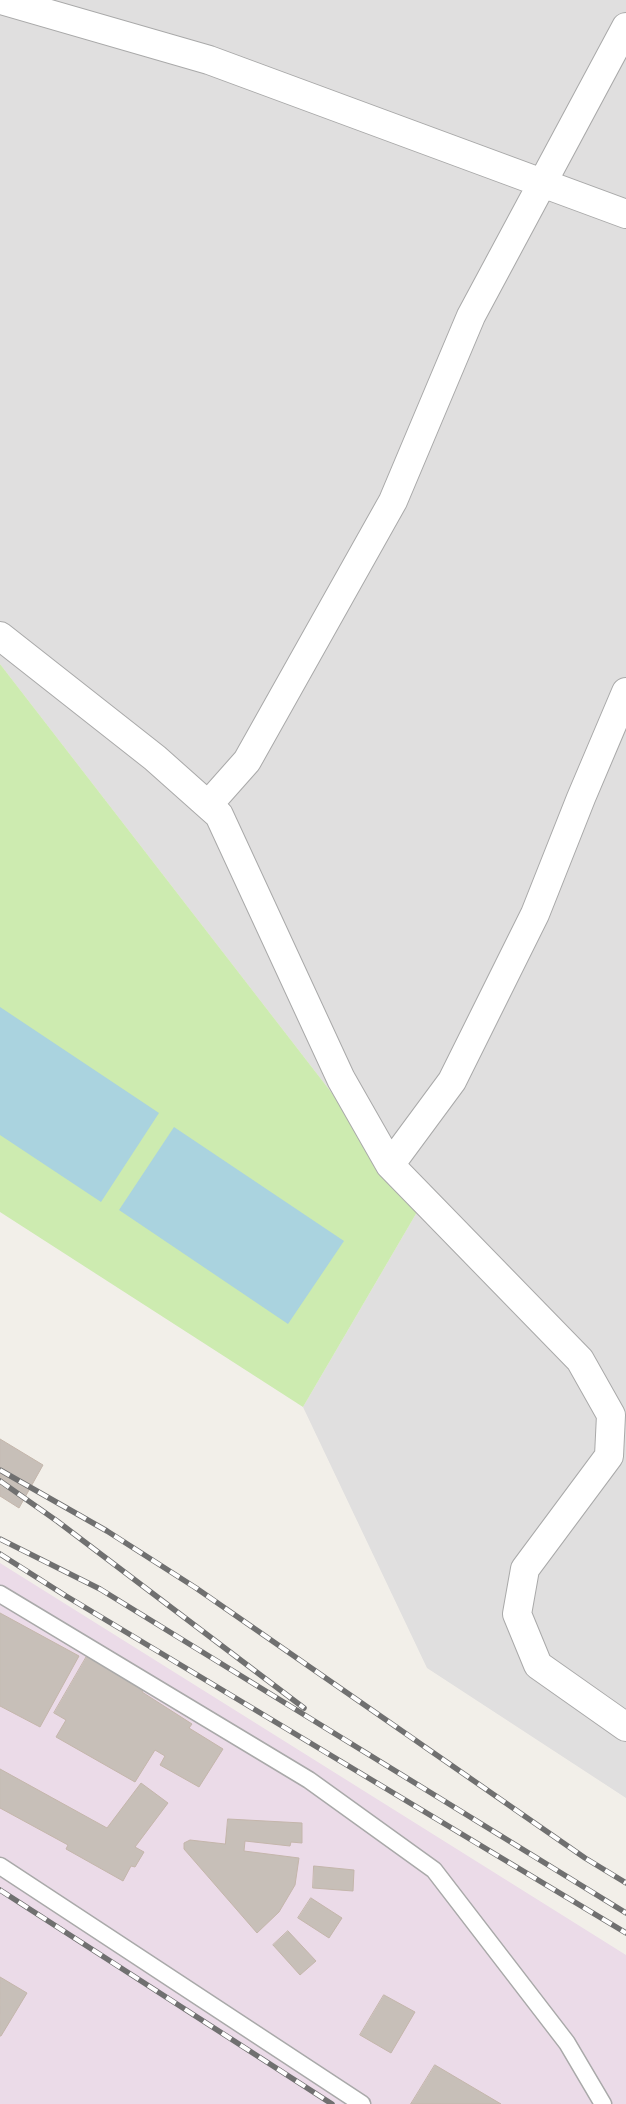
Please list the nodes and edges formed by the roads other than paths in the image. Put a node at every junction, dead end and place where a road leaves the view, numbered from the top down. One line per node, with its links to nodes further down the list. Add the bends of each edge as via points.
1 (2, 0): 3 (street, via 210,60)
2 (626, 26): 3 (street)
3 (543, 184): 4 (street); 7 (street, via 471,316 393,500 247,761)
4 (626, 214)
5 (0, 636): 7 (street, via 156,758)
6 (626, 692): 8 (street, via 531,922 452,1081)
7 (208, 805): 8 (street, via 219,815 341,1080)
8 (390, 1165): 10 (street, via 580,1360 611,1416 609,1456 525,1569 517,1614 538,1665)
9 (0, 1594): 13 (lane, via 309,1780 434,1870 567,2043)
10 (626, 1727)
11 (0, 1866): 12 (lane)
12 (362, 2104)
13 (603, 2104)

